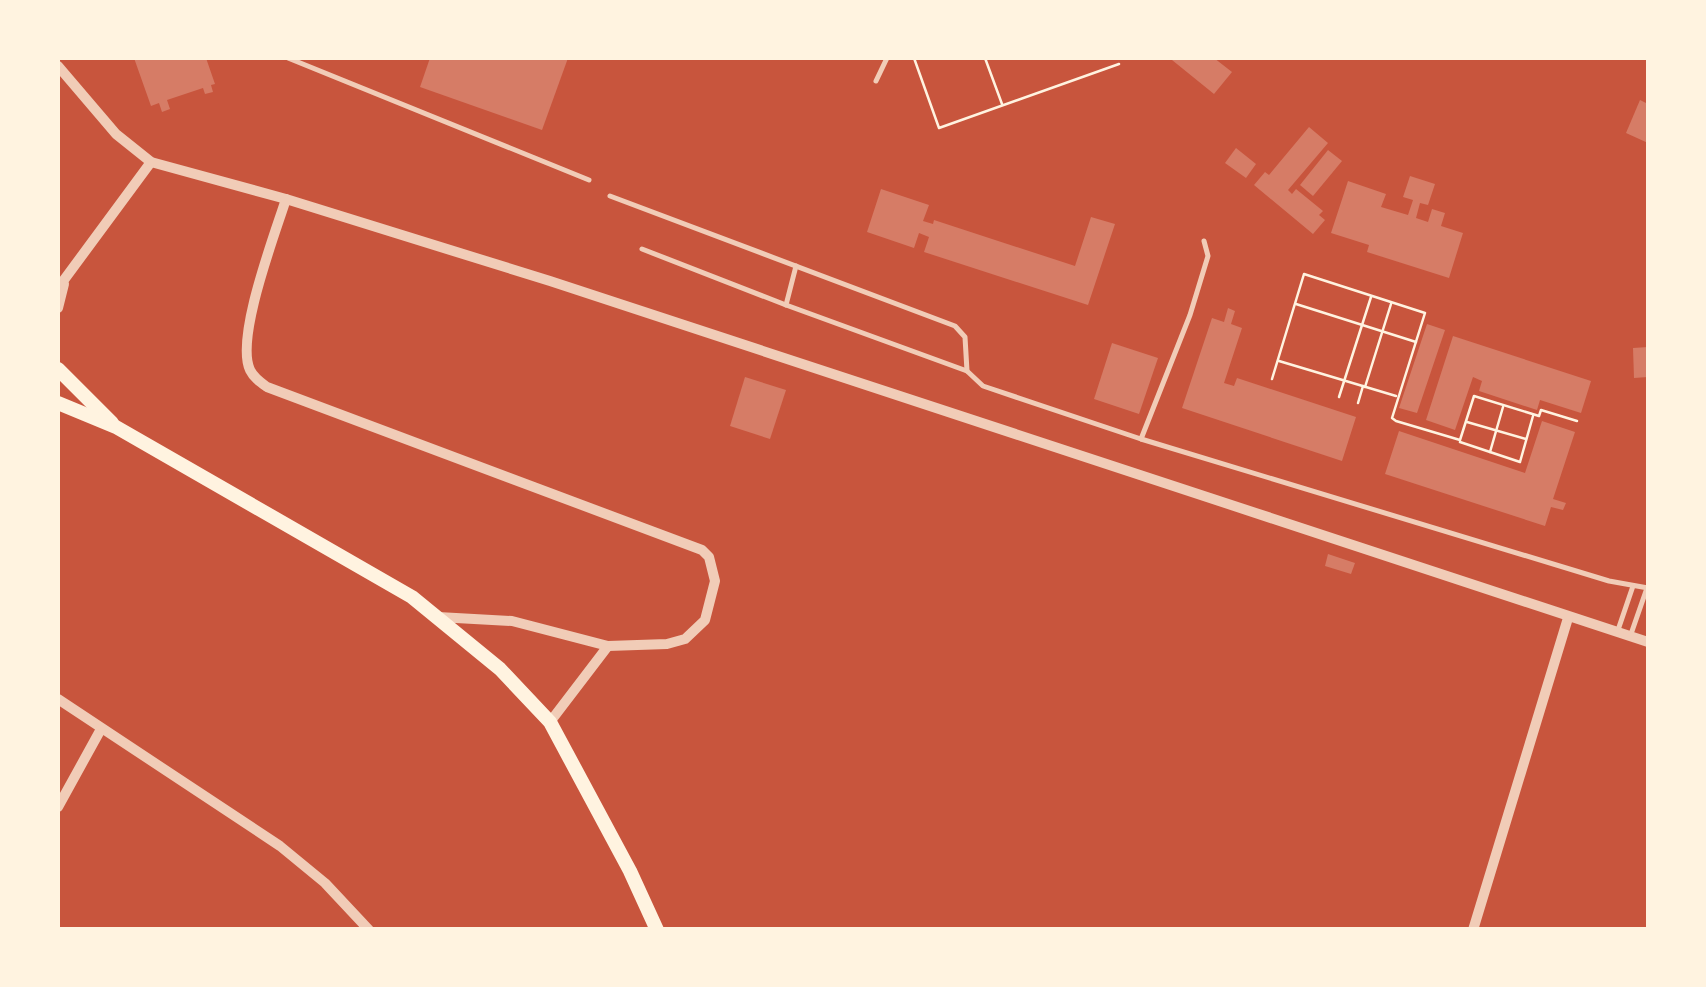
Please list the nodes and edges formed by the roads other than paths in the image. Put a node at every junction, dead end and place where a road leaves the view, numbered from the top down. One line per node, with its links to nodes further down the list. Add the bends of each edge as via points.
1 (288, 58): 6 (lane)
2 (887, 58): 4 (lane)
3 (58, 66): 5 (street, via 116,134)
4 (876, 81)
5 (151, 162): 8 (street); 12 (street)
6 (589, 180)
7 (610, 196): 11 (lane)
8 (286, 199): 23 (street); 27 (street, via 252,318 248,367 256,380 710,558 715,581 699,628 667,644)
9 (1204, 242): 19 (lane, via 1208,256 1190,315)
10 (642, 249): 13 (lane)
11 (796, 266): 13 (lane); 16 (lane, via 955,326 965,337)
12 (61, 286): 14 (street)
13 (786, 306): 16 (lane)
14 (58, 308)
15 (58, 369): 18 (main road)
16 (967, 371): 19 (lane, via 983,386)
17 (58, 402): 18 (main road)
18 (116, 427): 22 (main road)
19 (1141, 439): 20 (lane)
20 (1633, 586): 21 (lane); 24 (lane)
21 (1648, 588): 25 (lane)
22 (438, 617): 27 (street, via 512,621); 29 (main road)
23 (1568, 618): 24 (street); 34 (street)
24 (1617, 633): 25 (street)
25 (1630, 637): 26 (street)
26 (1648, 642)
27 (608, 646): 29 (street)
28 (58, 698): 30 (street)
29 (550, 722): 33 (main road)
30 (101, 728): 31 (street); 32 (street, via 280,846)
31 (58, 806)
32 (369, 930)
33 (657, 930)
34 (1473, 930)

